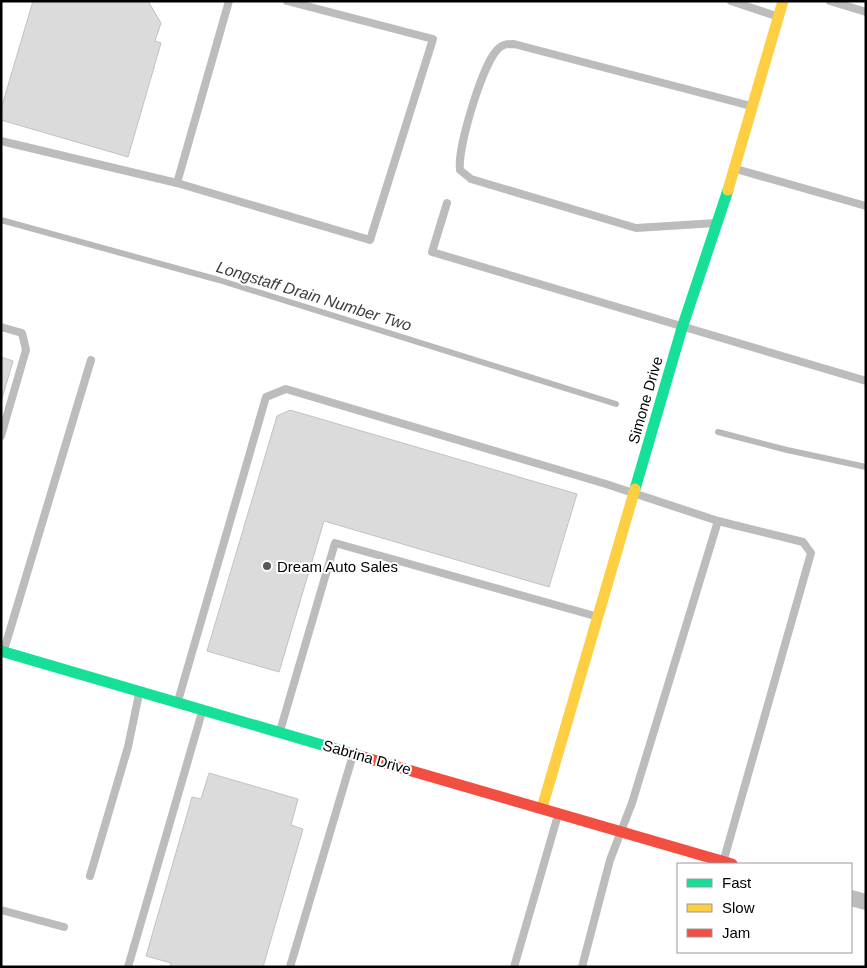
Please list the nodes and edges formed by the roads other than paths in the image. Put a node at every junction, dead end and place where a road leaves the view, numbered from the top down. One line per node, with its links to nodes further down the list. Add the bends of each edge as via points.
1 (229, 1): 11 (lane)
2 (287, 1): 11 (lane, via 433,39 370,240)
3 (731, 1): 7 (lane)
4 (783, 1): 7 (street, Simone Drive)
5 (830, 1): 6 (lane)
6 (866, 12)
7 (778, 17): 8 (street, Simone Drive)
8 (752, 106): 10 (street, Simone Drive); 14 (lane, via 506,44 498,48 486,66 462,144 459,162 465,176 616,224 636,228)
9 (1, 141): 11 (lane)
10 (734, 168): 13 (lane); 14 (street, Simone Drive)
11 (177, 183)
12 (447, 203): 16 (lane, via 432,252)
13 (866, 206)
14 (718, 223): 16 (street, Simone Drive)
15 (1, 327): 19 (lane, via 22,333 26,350)
16 (682, 328): 18 (lane); 20 (street, Simone Drive)
17 (91, 360): 23 (lane)
18 (866, 382)
19 (1, 436)
20 (634, 494): 21 (lane); 22 (street, Simone Drive); 25 (lane, via 286,389 266,397)
21 (718, 521): 31 (lane); 32 (lane, via 803,542 811,553)
22 (598, 617): 27 (lane, via 335,542); 29 (street, Simone Drive)
23 (2, 652): 24 (street, Sabrina Drive)
24 (139, 692): 25 (street, Sabrina Drive); 33 (lane, via 128,747)
25 (178, 703): 26 (street, Sabrina Drive)
26 (202, 710): 27 (street, Sabrina Drive); 38 (lane)
27 (280, 733): 28 (street, Sabrina Drive)
28 (354, 753): 29 (street, Sabrina Drive); 39 (lane)
29 (542, 808): 30 (street, Sabrina Drive)
30 (559, 813): 31 (street, Sabrina Drive); 40 (lane)
31 (621, 832): 32 (street, Sabrina Drive); 41 (lane, via 610,860)
32 (728, 863)
33 (90, 876)
34 (852, 898): 35 (street)
35 (866, 902)
36 (1, 910): 37 (lane)
37 (64, 927)
38 (128, 967)
39 (290, 967)
40 (514, 967)
41 (582, 967)

